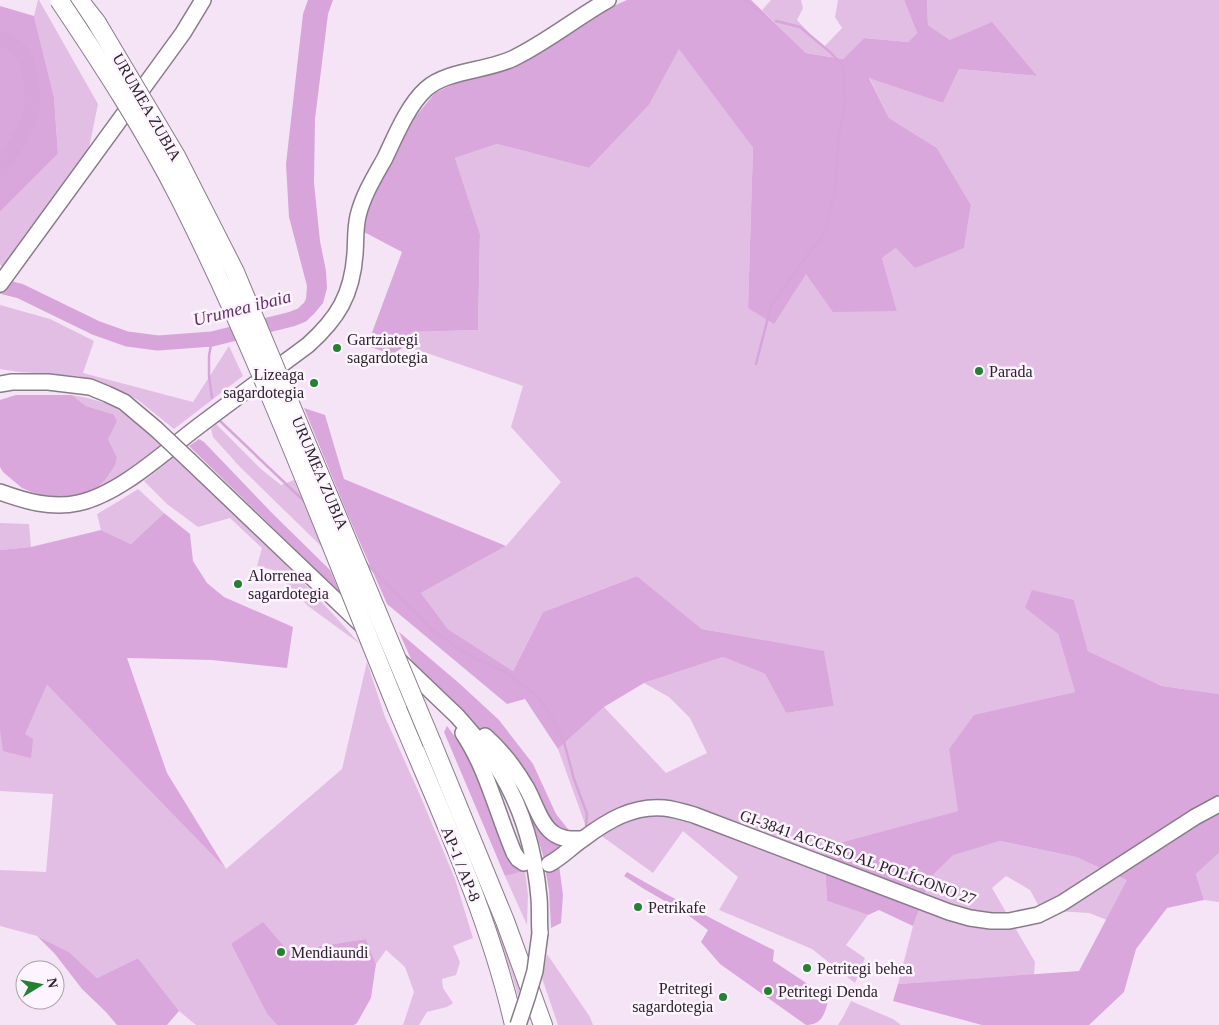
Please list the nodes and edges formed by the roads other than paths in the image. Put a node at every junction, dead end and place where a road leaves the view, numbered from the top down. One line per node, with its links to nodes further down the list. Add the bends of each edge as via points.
1 (59, 0): 14 (highway, URUMEA ZUBIA, bridge, via 138,125 221,283)
2 (79, 0): 6 (highway, URUMEA ZUBIA)
3 (84, 0): 6 (highway)
4 (203, 0): 7 (main road, via 183,33)
5 (608, 0): 12 (main road, via 515,58 439,81 416,100 362,202 356,224 353,274 348,292 331,322 308,345 133,476 102,495 61,506)
6 (97, 23): 16 (highway, URUMEA ZUBIA, bridge, via 176,156 236,272)
7 (0, 284)
8 (4, 382): 9 (main road)
9 (48, 382): 10 (main road); 13 (main road, bridge, via 90,387 124,402)
10 (0, 393)
11 (0, 483): 12 (main road)
12 (7, 495)
13 (428, 689): 15 (main road); 19 (main road, via 471,747 514,853)
14 (397, 708): 21 (highway, AP-1 / AP-8, via 481,913)
15 (457, 716): 18 (main road, via 470,722 489,739 508,762 527,787 551,832 560,838); 21 (main road, bridge, via 498,767 511,792 522,817 536,868 540,933 535,971)
16 (432, 743): 22 (highway, AP-1 / AP-8, via 505,921)
17 (1219, 804): 18 (main road, GI-3841 ACCESO AL POLÍGONO 27, via 1062,903 1038,915 991,922 949,912 694,815 664,808 637,810 614,819)
18 (582, 839): 20 (main road, GI-3841 ACCESO AL POLÍGONO 27)
19 (524, 863)
20 (549, 864)
21 (516, 1025)
22 (543, 1025)

